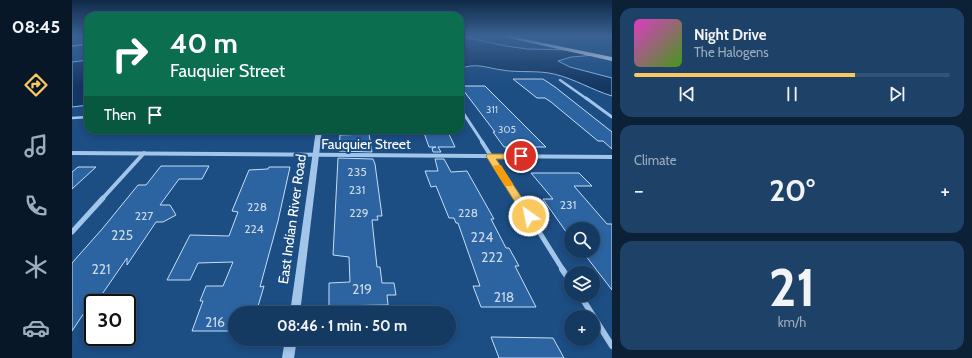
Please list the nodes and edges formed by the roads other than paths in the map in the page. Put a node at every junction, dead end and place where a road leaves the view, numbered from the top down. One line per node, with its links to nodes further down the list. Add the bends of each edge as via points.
1 (579, 53): 2 (main road)
2 (612, 60)
3 (560, 80): 6 (street)
4 (464, 114): 12 (street)
5 (84, 117): 7 (lane)
6 (612, 117)
7 (72, 118)
8 (319, 134): 11 (street, East Indian River Road)
9 (72, 153): 10 (street, Fauquier Street)
10 (144, 153): 11 (street, Fauquier Street); 14 (street)
11 (316, 155): 12 (street, Fauquier Street); 17 (street, East Indian River Road)
12 (490, 156): 13 (street, Fauquier Street); 15 (street)
13 (612, 156)
14 (72, 232)
15 (564, 271)
16 (584, 302): 19 (street)
17 (296, 306)
18 (290, 346): 20 (street)
19 (612, 346)
20 (288, 358)

